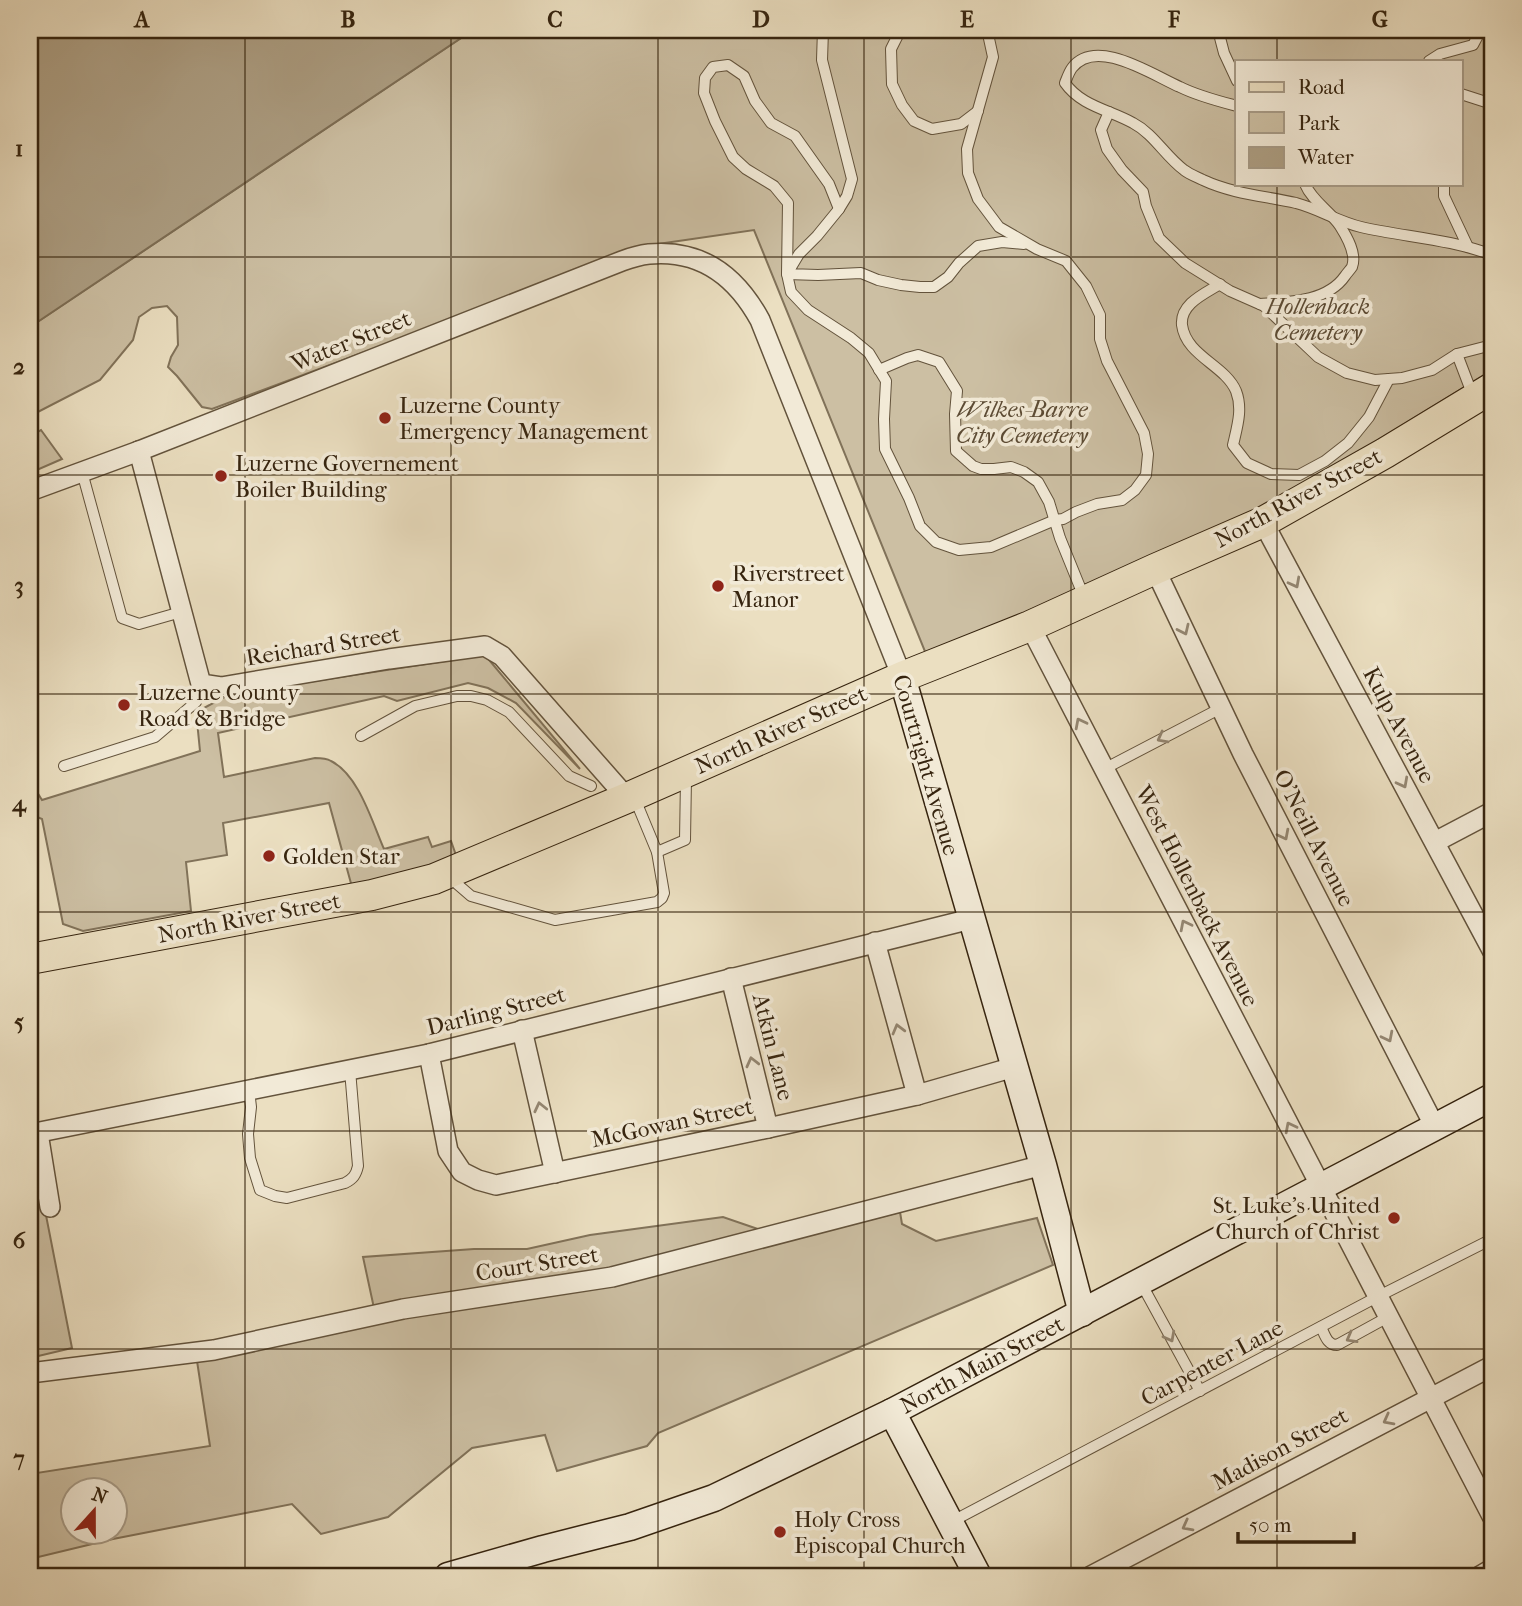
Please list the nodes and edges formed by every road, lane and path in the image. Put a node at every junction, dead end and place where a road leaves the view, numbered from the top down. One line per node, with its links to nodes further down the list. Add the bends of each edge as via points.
1 (823, 30): 15 (lane, via 822,60 852,179)
2 (903, 30): 11 (lane, via 891,49 892,84 914,121 932,129 961,124)
3 (985, 30): 11 (lane, via 993,57)
4 (1218, 30): 7 (lane)
5 (1481, 30): 6 (lane, via 1473,45)
6 (1431, 60)
7 (1235, 76)
8 (1462, 94): 9 (lane)
9 (1492, 104)
10 (1235, 105): 12 (lane, via 1181,88 1140,66 1102,56 1084,58 1072,68 1065,83 1083,101)
11 (978, 111): 17 (lane, via 967,149 968,173 978,199 999,227)
12 (1109, 111): 16 (lane, via 1135,124 1183,170 1203,180); 22 (lane, via 1101,130 1107,149 1143,192 1159,238 1185,262)
13 (1307, 186): 16 (lane)
14 (1444, 186): 18 (lane, via 1444,196)
15 (839, 209): 21 (lane); 21 (lane, via 829,184 795,136 771,123 744,76 729,65 713,67 705,78 704,93 733,157 774,186 788,203)
16 (1330, 215): 18 (lane, via 1358,227); 23 (lane, via 1352,249 1353,265 1340,284 1314,297)
17 (1028, 244): 21 (lane, via 978,246 934,287 901,285 862,273); 32 (lane, via 1066,261 1086,286 1100,315 1100,339 1107,361 1144,433 1149,454 1146,475 1122,500)
18 (1468, 247): 19 (lane)
19 (1492, 255)
20 (692, 258): 29 (street, Water Street, via 668,253 622,261); 38 (street, Courtright Avenue, via 731,279 760,320)
21 (787, 274): 26 (lane, via 791,292 802,304 869,353)
22 (1220, 284): 23 (lane); 27 (lane, via 1188,305 1183,331 1237,393 1240,415 1233,445 1247,463 1271,474 1298,475 1325,461 1348,443 1369,417)
23 (1259, 304): 27 (lane, via 1318,357 1347,373)
24 (1492, 345): 25 (lane)
25 (1457, 354): 27 (lane, via 1432,370); 28 (lane)
26 (879, 370): 32 (lane, via 918,355 939,362 957,391 956,451 973,466 1024,472 1038,482); 32 (lane, via 886,381 886,449 920,526 936,542 960,550 990,547)
27 (1389, 379)
28 (1483, 394): 33 (main road, North River Street)
29 (139, 451): 30 (street, Water Street); 36 (street)
30 (82, 472): 31 (street, Water Street); 36 (lane, via 122,618 139,624)
31 (30, 491)
32 (1055, 520): 35 (lane)
33 (1263, 523): 34 (main road, North River Street); 48 (street, Kulp Avenue, one-way to 48)
34 (1155, 569): 35 (main road, North River Street); 40 (street, O'Neill Avenue, one-way to 40)
35 (1086, 600): 37 (main road, North River Street)
36 (181, 612): 39 (street)
37 (1030, 626): 38 (main road, North River Street); 43 (street, West Hollenback Avenue, one-way to 37)
38 (902, 677): 44 (main road, North River Street); 51 (main road, Courtright Avenue)
39 (205, 685): 42 (lane, via 196,702 155,737); 45 (street, Reichard Street, via 220,687 485,646 502,656)
40 (1221, 708): 43 (lane, one-way to 43); 63 (street, O'Neill Avenue, one-way to 63)
41 (361, 736): 45 (lane, via 415,706 471,696 509,712 569,776)
42 (64, 766)
43 (1104, 769): 68 (street, West Hollenback Avenue, one-way to 43)
44 (686, 772): 46 (main road, North River Street); 49 (lane, via 685,840)
45 (597, 789): 46 (main road, North River Street); 50 (main road, North River Street)
46 (630, 797): 49 (lane)
47 (1492, 812): 48 (street)
48 (1435, 842): 53 (street, Kulp Avenue)
49 (657, 852): 50 (lane, via 664,893 657,902 555,920 471,896)
50 (446, 874): 54 (main road, North River Street, via 372,895)
51 (971, 919): 52 (street, Darling Street); 58 (main road, Courtright Avenue)
52 (875, 942): 55 (street, Darling Street); 61 (street, one-way to 52)
53 (1492, 950)
54 (30, 960)
55 (731, 978): 56 (street, Darling Street); 64 (street, Atkin Lane, one-way to 55)
56 (522, 1030): 57 (street, Darling Street); 67 (street, one-way to 56)
57 (429, 1054): 59 (street, Darling Street); 67 (street, McGowan Street, via 449,1150 462,1172 496,1185)
58 (1014, 1067): 61 (street, McGowan Street); 66 (main road, Courtright Avenue)
59 (350, 1070): 60 (street, Darling Street); 60 (lane, via 356,1174 345,1183 287,1198 265,1193 256,1181 248,1134)
60 (249, 1090): 65 (street, Darling Street)
61 (916, 1095): 64 (street, McGowan Street)
62 (1492, 1097): 63 (main road, North Main Street)
63 (1435, 1127): 68 (main road, North Main Street)
64 (768, 1128): 67 (street, McGowan Street)
65 (34, 1133): 69 (street)
66 (1043, 1166): 73 (main road, Courtright Avenue); 77 (street, Court Street, via 612,1277 403,1309 214,1350)
67 (555, 1173)
68 (1321, 1188): 71 (main road, North Main Street); 72 (street, West Hollenback Avenue)
69 (50, 1207)
70 (1492, 1239): 72 (lane, Carpenter Lane)
71 (1141, 1282): 73 (main road, North Main Street); 78 (lane, one-way to 78)
72 (1377, 1297): 74 (street, West Hollenback Avenue); 75 (lane, Carpenter Lane)
73 (1082, 1313): 80 (main road, North Main Street)
74 (1388, 1317): 75 (lane, one-way to 75, via 1337,1345 1329,1342); 79 (street, West Hollenback Avenue)
75 (1321, 1327): 78 (lane, Carpenter Lane)
76 (1492, 1366): 79 (street, Madison Street)
77 (30, 1373)
78 (1200, 1391): 82 (lane, Carpenter Lane)
79 (1430, 1398): 81 (street, West Hollenback Avenue); 86 (street, Madison Street, one-way to 86)
80 (892, 1412): 82 (main road); 84 (main road, North Main Street, via 715,1498 630,1527)
81 (1492, 1517)
82 (951, 1522): 85 (main road)
83 (1492, 1569): 87 (street)
84 (447, 1576)
85 (978, 1576)
86 (1091, 1576)
87 (1480, 1576)

